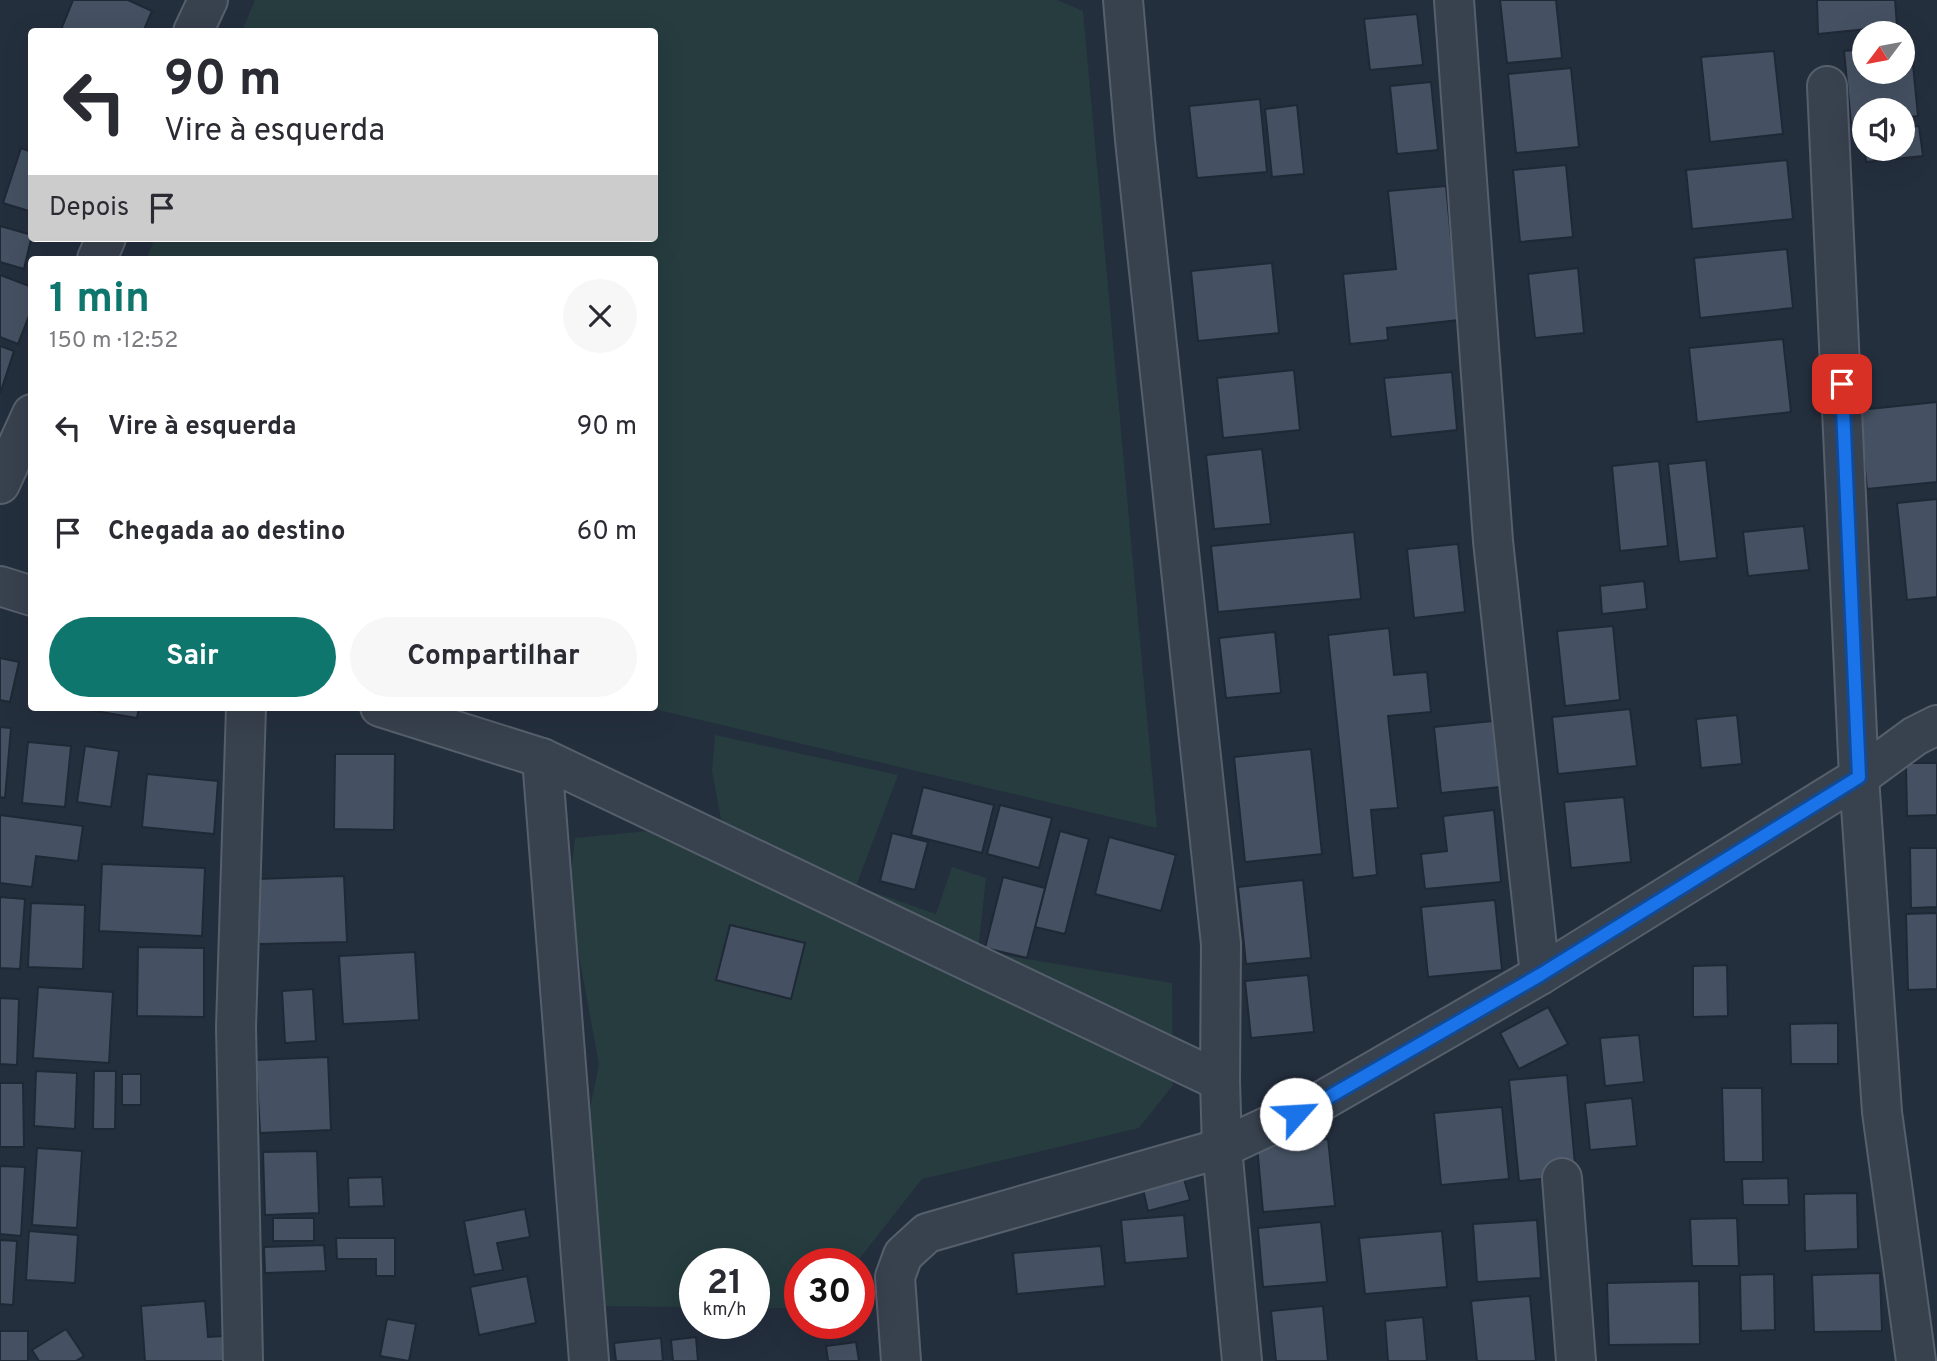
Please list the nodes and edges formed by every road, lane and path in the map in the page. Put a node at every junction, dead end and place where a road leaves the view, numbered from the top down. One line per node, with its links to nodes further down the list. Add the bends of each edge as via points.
1 (208, 0): 4 (street)
2 (1123, 0): 16 (street, via 1221,944)
3 (1454, 0): 15 (street, via 1493,541)
4 (195, 28)
5 (1827, 86): 14 (street)
6 (28, 423): 7 (street)
7 (0, 484)
8 (0, 586): 9 (street)
9 (28, 595)
10 (246, 711): 19 (street, via 236,1027)
11 (393, 711): 13 (street)
12 (1937, 725): 14 (street)
13 (542, 758): 16 (street); 20 (street)
14 (1859, 777): 15 (street); 24 (street, via 1882,1112)
15 (1540, 975): 17 (street, via 1320,1102)
16 (1220, 1081): 17 (street)
17 (1222, 1148): 21 (street, via 927,1233 903,1255 895,1277); 22 (street)
18 (1562, 1178): 23 (street)
19 (243, 1361)
20 (589, 1361)
21 (901, 1361)
22 (1242, 1361)
23 (1576, 1361)
24 (1916, 1361)

